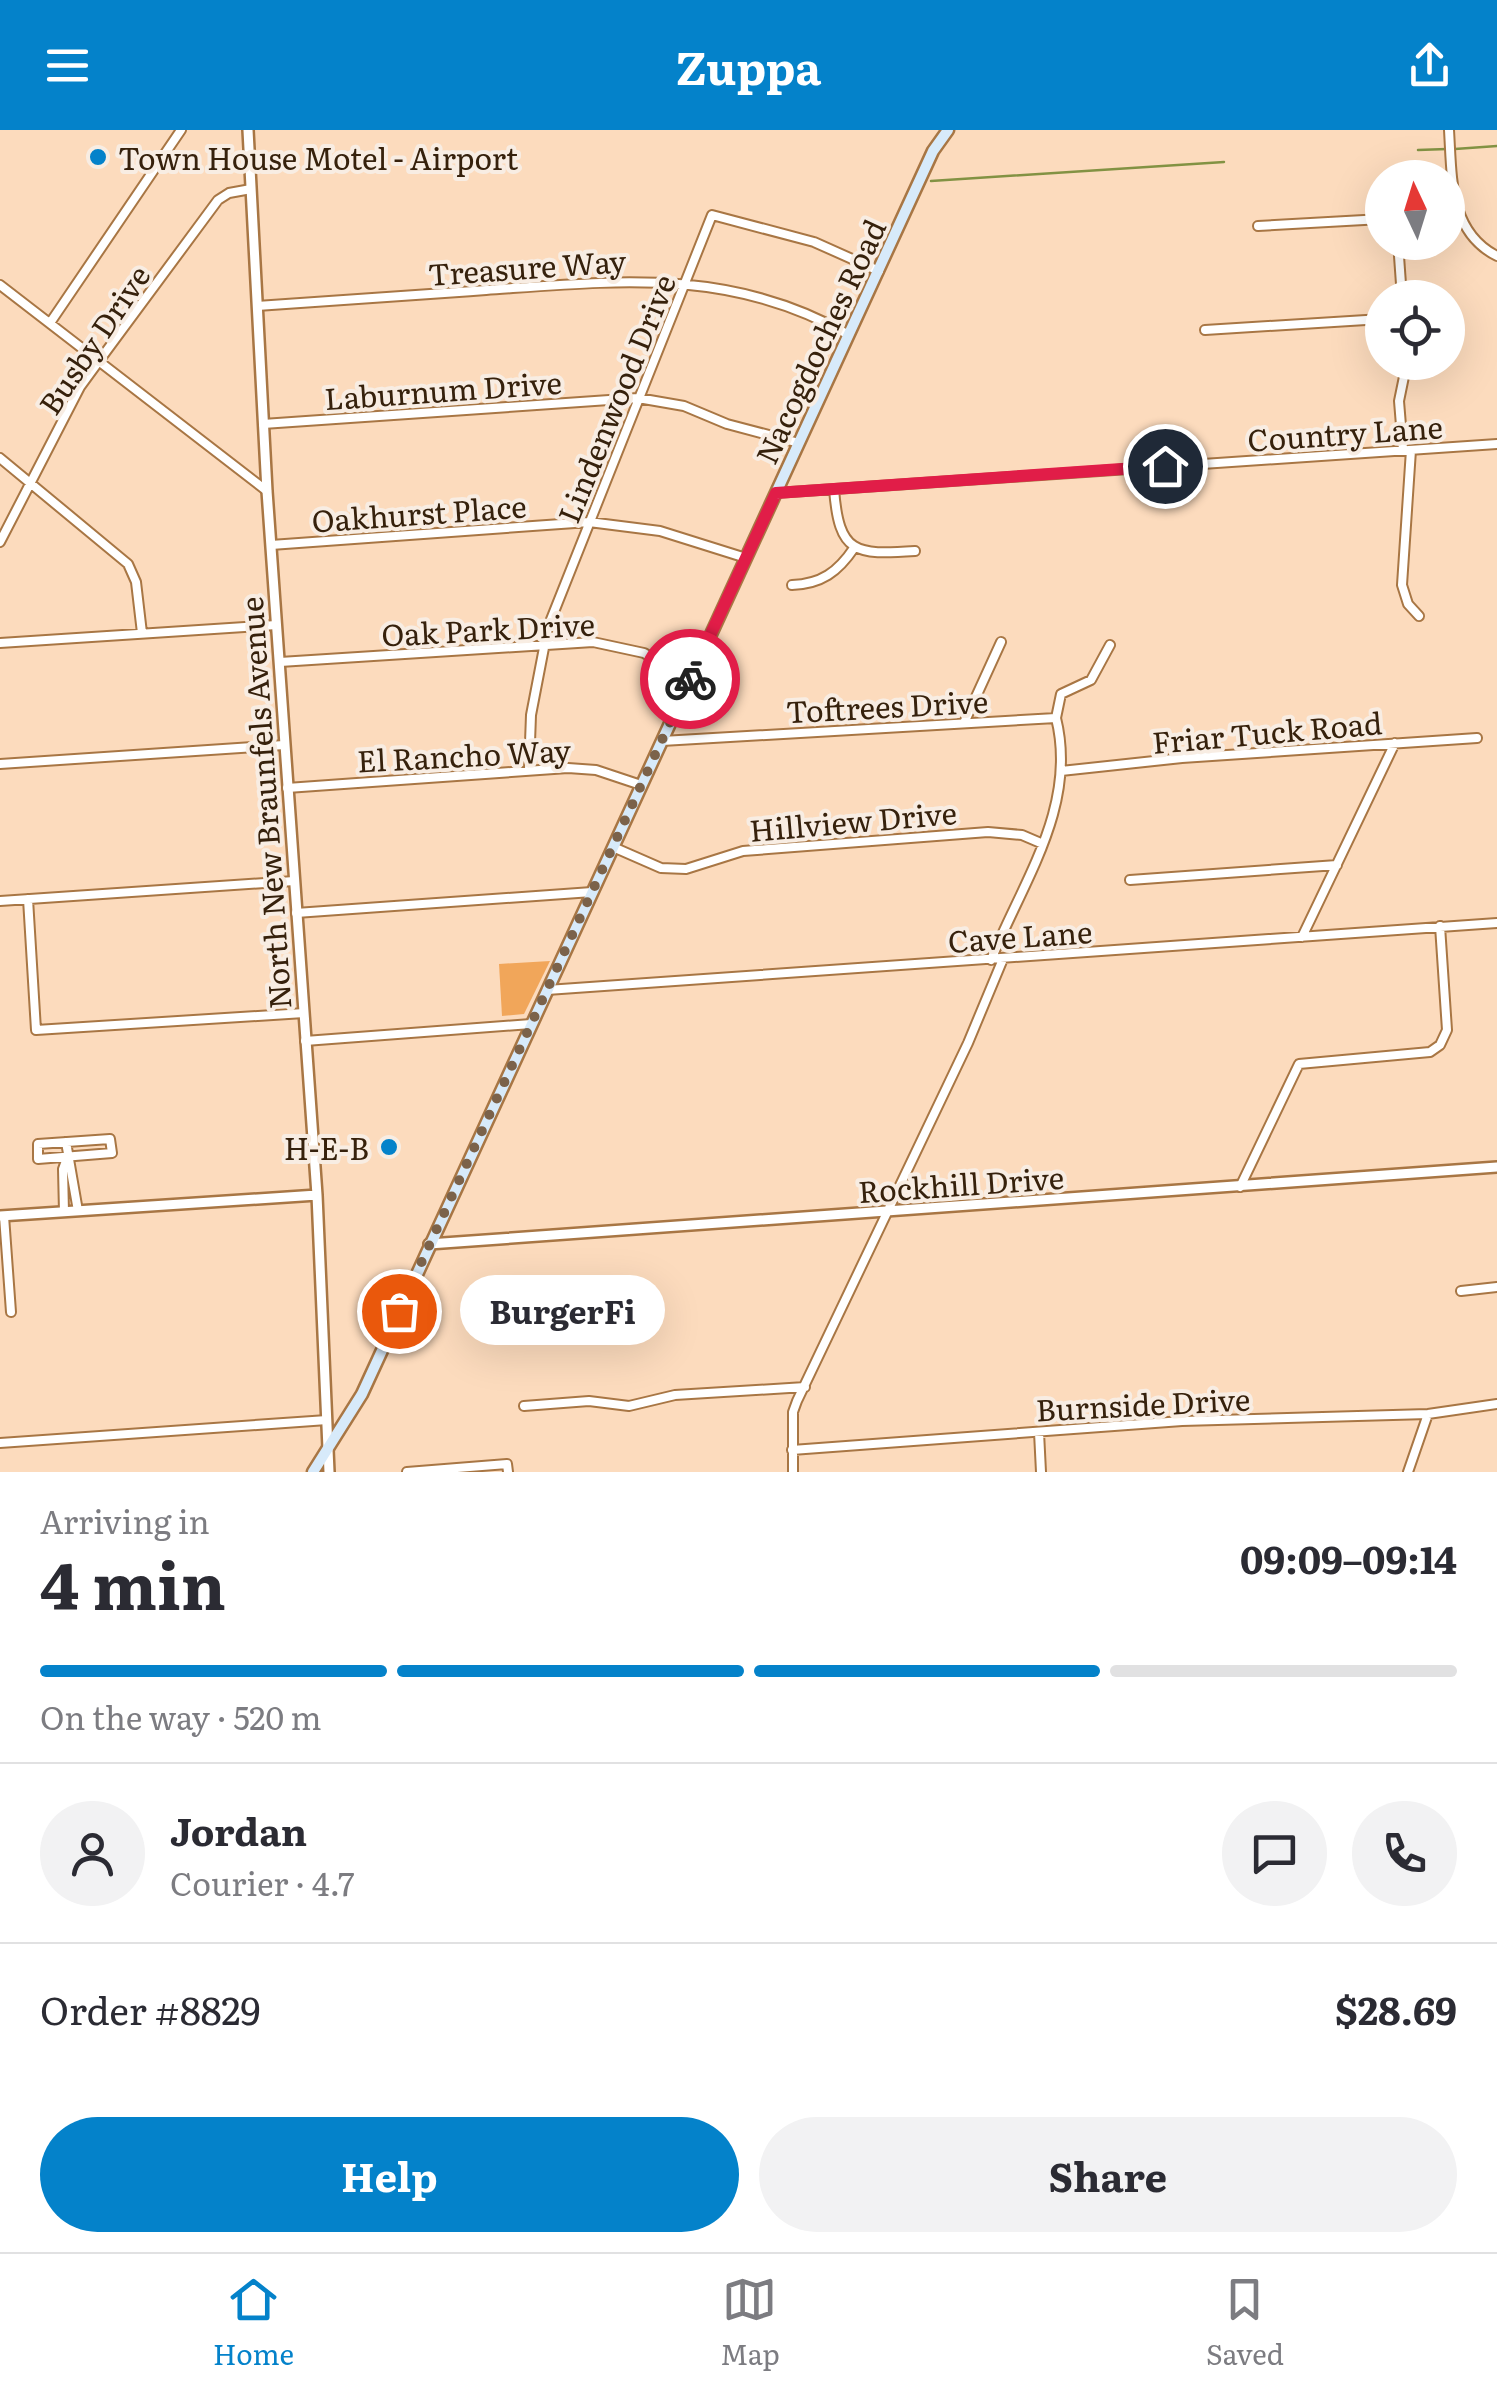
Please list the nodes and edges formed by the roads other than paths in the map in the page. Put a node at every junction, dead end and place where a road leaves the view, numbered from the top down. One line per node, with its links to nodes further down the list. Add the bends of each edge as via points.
1 (182, 130): 18 (street)
2 (248, 130): 8 (street, North New Braunfels Avenue)
3 (936, 130): 6 (main road, Nacogdoches Road)
4 (948, 130): 6 (main road, Nacogdoches Road)
5 (1449, 134): 7 (street)
6 (933, 151): 13 (main road, Nacogdoches Road)
7 (1451, 160)
8 (251, 189): 16 (street, North New Braunfels Avenue); 21 (street, Busby Drive, via 218,200)
9 (1365, 219): 11 (street)
10 (1465, 224): 12 (street)
11 (1258, 226)
12 (1497, 256)
13 (878, 272): 14 (street, Lindenwood Drive, via 814,242 712,215); 20 (main road, Nacogdoches Road)
14 (686, 283): 16 (street, Treasure Way, via 601,282); 20 (street, Treasure Way, via 791,307); 23 (street, Lindenwood Drive)
15 (0, 285): 18 (street)
16 (258, 306): 24 (street, North New Braunfels Avenue)
17 (1365, 319): 19 (street)
18 (50, 324): 21 (street)
19 (1205, 330)
20 (849, 336): 25 (main road, Nacogdoches Road)
21 (99, 361): 29 (street, Busby Drive); 31 (street)
22 (1403, 380): 27 (street, via 1399,401)
23 (638, 398): 24 (street, Laburnum Drive); 25 (street, Laburnum Drive); 33 (street, Lindenwood Drive)
24 (263, 424): 31 (street, North New Braunfels Avenue)
25 (799, 443): 32 (main road, Nacogdoches Road)
26 (1497, 444): 27 (street, Country Lane)
27 (1407, 450): 30 (street, Country Lane); 40 (street, via 1402,584)
28 (0, 458): 29 (street)
29 (30, 482): 34 (street, Busby Drive); 42 (street, via 128,564)
30 (834, 489): 32 (street, Country Lane); 36 (street, via 840,533)
31 (267, 491): 35 (street, North New Braunfels Avenue)
32 (776, 493): 38 (main road, Nacogdoches Road)
33 (589, 522): 35 (street, Oakhurst Place); 38 (street, Oakhurst Place, via 660,531); 45 (street, Lindenwood Drive)
34 (0, 542)
35 (271, 545): 41 (street, North New Braunfels Avenue)
36 (854, 548): 37 (street); 39 (street, via 824,579)
37 (915, 552)
38 (746, 558): 48 (main road, Nacogdoches Road)
39 (792, 585)
40 (1419, 616)
41 (276, 625): 42 (street); 47 (street, North New Braunfels Avenue)
42 (142, 634): 44 (street)
43 (1002, 642): 50 (street)
44 (0, 643)
45 (543, 644): 47 (street, Oak Park Drive); 48 (street, Oak Park Drive, via 627,648); 56 (street, Lindenwood Drive)
46 (1110, 644): 49 (street, via 1091,680 1061,694)
47 (280, 662): 54 (street, North New Braunfels Avenue)
48 (690, 680): 52 (main road, Nacogdoches Road)
49 (1056, 718): 50 (street, Toftrees Drive); 57 (street)
50 (964, 722): 52 (street, Toftrees Drive)
51 (1477, 738): 53 (street, Friar Tuck Road)
52 (662, 741): 58 (main road, Nacogdoches Road)
53 (1394, 744): 57 (street, Friar Tuck Road); 62 (street)
54 (284, 745): 55 (street); 59 (street, North New Braunfels Avenue)
55 (0, 764)
56 (529, 770): 58 (street, El Rancho Way, via 596,770); 59 (street, El Rancho Way)
57 (1061, 770): 60 (street, via 1058,807)
58 (642, 785): 61 (main road, Nacogdoches Road)
59 (287, 788): 64 (street, North New Braunfels Avenue)
60 (1043, 844): 61 (street, Hillview Drive, via 988,832 743,851 674,870); 73 (street)
61 (612, 847): 65 (main road, Nacogdoches Road)
62 (1337, 865): 63 (street); 71 (street)
63 (1130, 880)
64 (294, 881): 66 (street); 68 (street, North New Braunfels Avenue)
65 (592, 892): 68 (street); 74 (main road, Nacogdoches Road)
66 (28, 899): 67 (street); 75 (street, via 36,1030)
67 (0, 900)
68 (296, 913): 75 (street, North New Braunfels Avenue)
69 (1497, 923): 70 (street, Cave Lane)
70 (1440, 926): 71 (street, Cave Lane); 85 (street, via 1448,1030 1440,1045 1430,1052 1300,1064)
71 (1302, 937): 72 (street, Cave Lane)
72 (1003, 959): 73 (street, Cave Lane); 89 (street)
73 (991, 960): 74 (street, Cave Lane)
74 (547, 990): 76 (main road, Nacogdoches Road)
75 (304, 1013): 77 (street, North New Braunfels Avenue)
76 (530, 1024): 77 (street); 91 (main road, Nacogdoches Road)
77 (305, 1042): 86 (street, North New Braunfels Avenue)
78 (92, 1140): 79 (street); 80 (street); 80 (street, via 110,1139 112,1153)
79 (66, 1142): 81 (street); 81 (street, via 38,1144 38,1159)
80 (94, 1155): 81 (street)
81 (68, 1158): 83 (street); 84 (street)
82 (1497, 1168): 85 (street, Rockhill Drive)
83 (63, 1180): 84 (street); 88 (street)
84 (74, 1180): 87 (street)
85 (1240, 1188): 89 (street, Rockhill Drive)
86 (317, 1195): 87 (street); 99 (street, North New Braunfels Avenue)
87 (78, 1211): 88 (street)
88 (64, 1212): 90 (street)
89 (885, 1214): 91 (street, Rockhill Drive); 95 (street)
90 (2, 1216): 94 (street)
91 (429, 1244): 103 (main road, Nacogdoches Road, via 362,1394)
92 (1497, 1287): 93 (street)
93 (1461, 1291)
94 (11, 1312)
95 (805, 1387): 97 (street, via 675,1395 628,1406); 102 (street, via 792,1412)
96 (1497, 1404): 98 (street, Burnside Drive)
97 (524, 1406)
98 (1428, 1414): 100 (street, Burnside Drive); 110 (street)
99 (327, 1420): 101 (street); 103 (street, North New Braunfels Avenue)
100 (1039, 1432): 102 (street, Burnside Drive); 109 (street)
101 (0, 1443)
102 (792, 1450): 108 (street)
103 (328, 1452): 104 (main road, Nacogdoches Road); 105 (street, North New Braunfels Avenue)
104 (313, 1472)
105 (330, 1472)
106 (407, 1472): 107 (street, via 507,1464)
107 (508, 1472)
108 (794, 1472)
109 (1042, 1472)
110 (1408, 1472)

